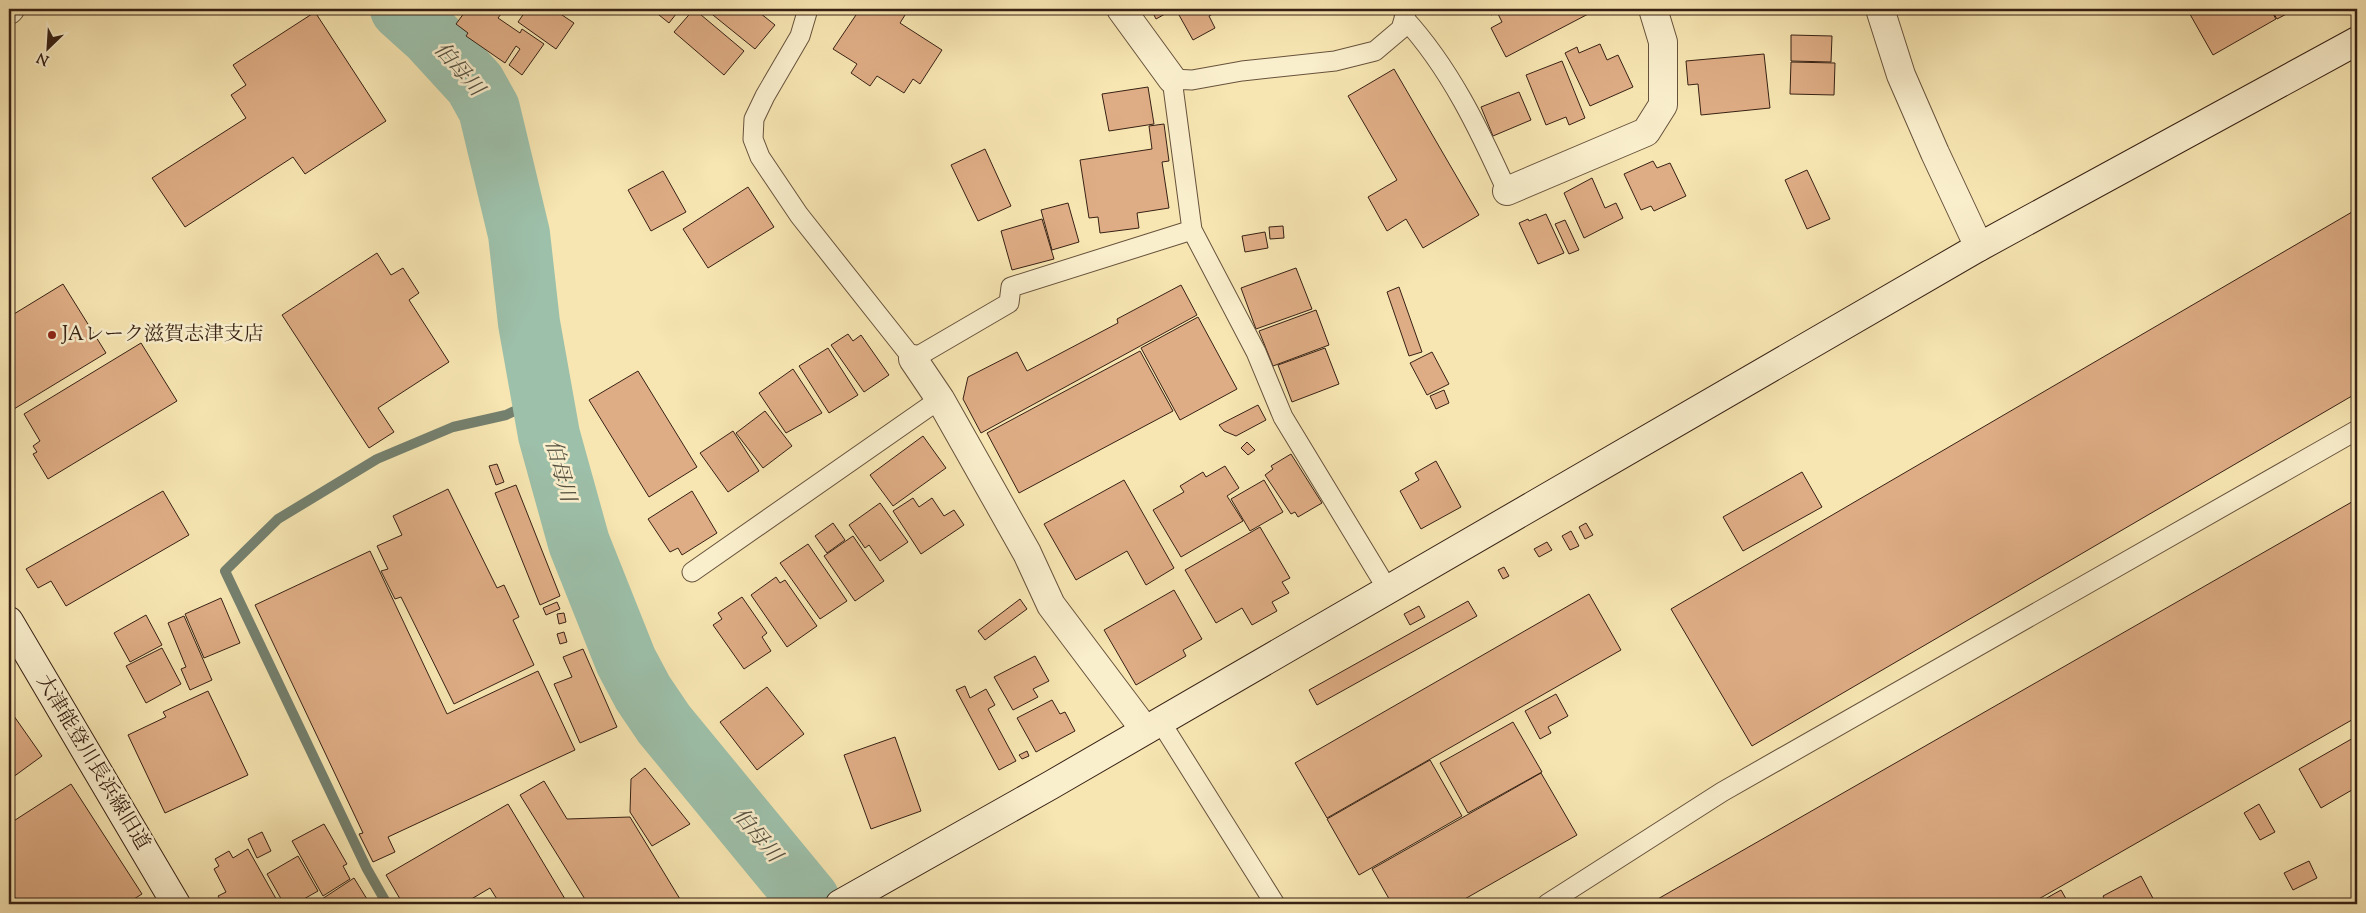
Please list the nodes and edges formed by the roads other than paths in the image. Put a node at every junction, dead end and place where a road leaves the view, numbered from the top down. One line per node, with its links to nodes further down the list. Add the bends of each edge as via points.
1 (808, 9): 11 (lane, via 800,36 754,119 753,139 760,157 799,215)
2 (1121, 9): 7 (street)
3 (1653, 9): 8 (street, via 1663,42 1663,105 1646,132)
4 (1880, 9): 10 (street, via 1901,75)
5 (1406, 13): 7 (lane, via 1401,29 1375,51 1335,61 1192,80); 8 (lane, via 1479,129)
6 (2357, 40): 10 (street)
7 (1172, 79): 9 (lane)
8 (1507, 191)
9 (1192, 230): 11 (lane, via 1011,286 1009,303); 15 (lane, via 1256,352 1283,416)
10 (1979, 247): 15 (street)
11 (913, 359): 12 (street)
12 (940, 398): 14 (lane); 17 (street, via 1027,553 1051,605)
13 (2357, 430): 21 (lane, via 1722,792)
14 (692, 572)
15 (1388, 590): 17 (street)
16 (9, 621): 18 (street, 大津能登川長浜線旧道)
17 (1153, 726): 19 (street); 20 (lane)
18 (176, 904)
19 (840, 904)
20 (1275, 904)
21 (1547, 904)

